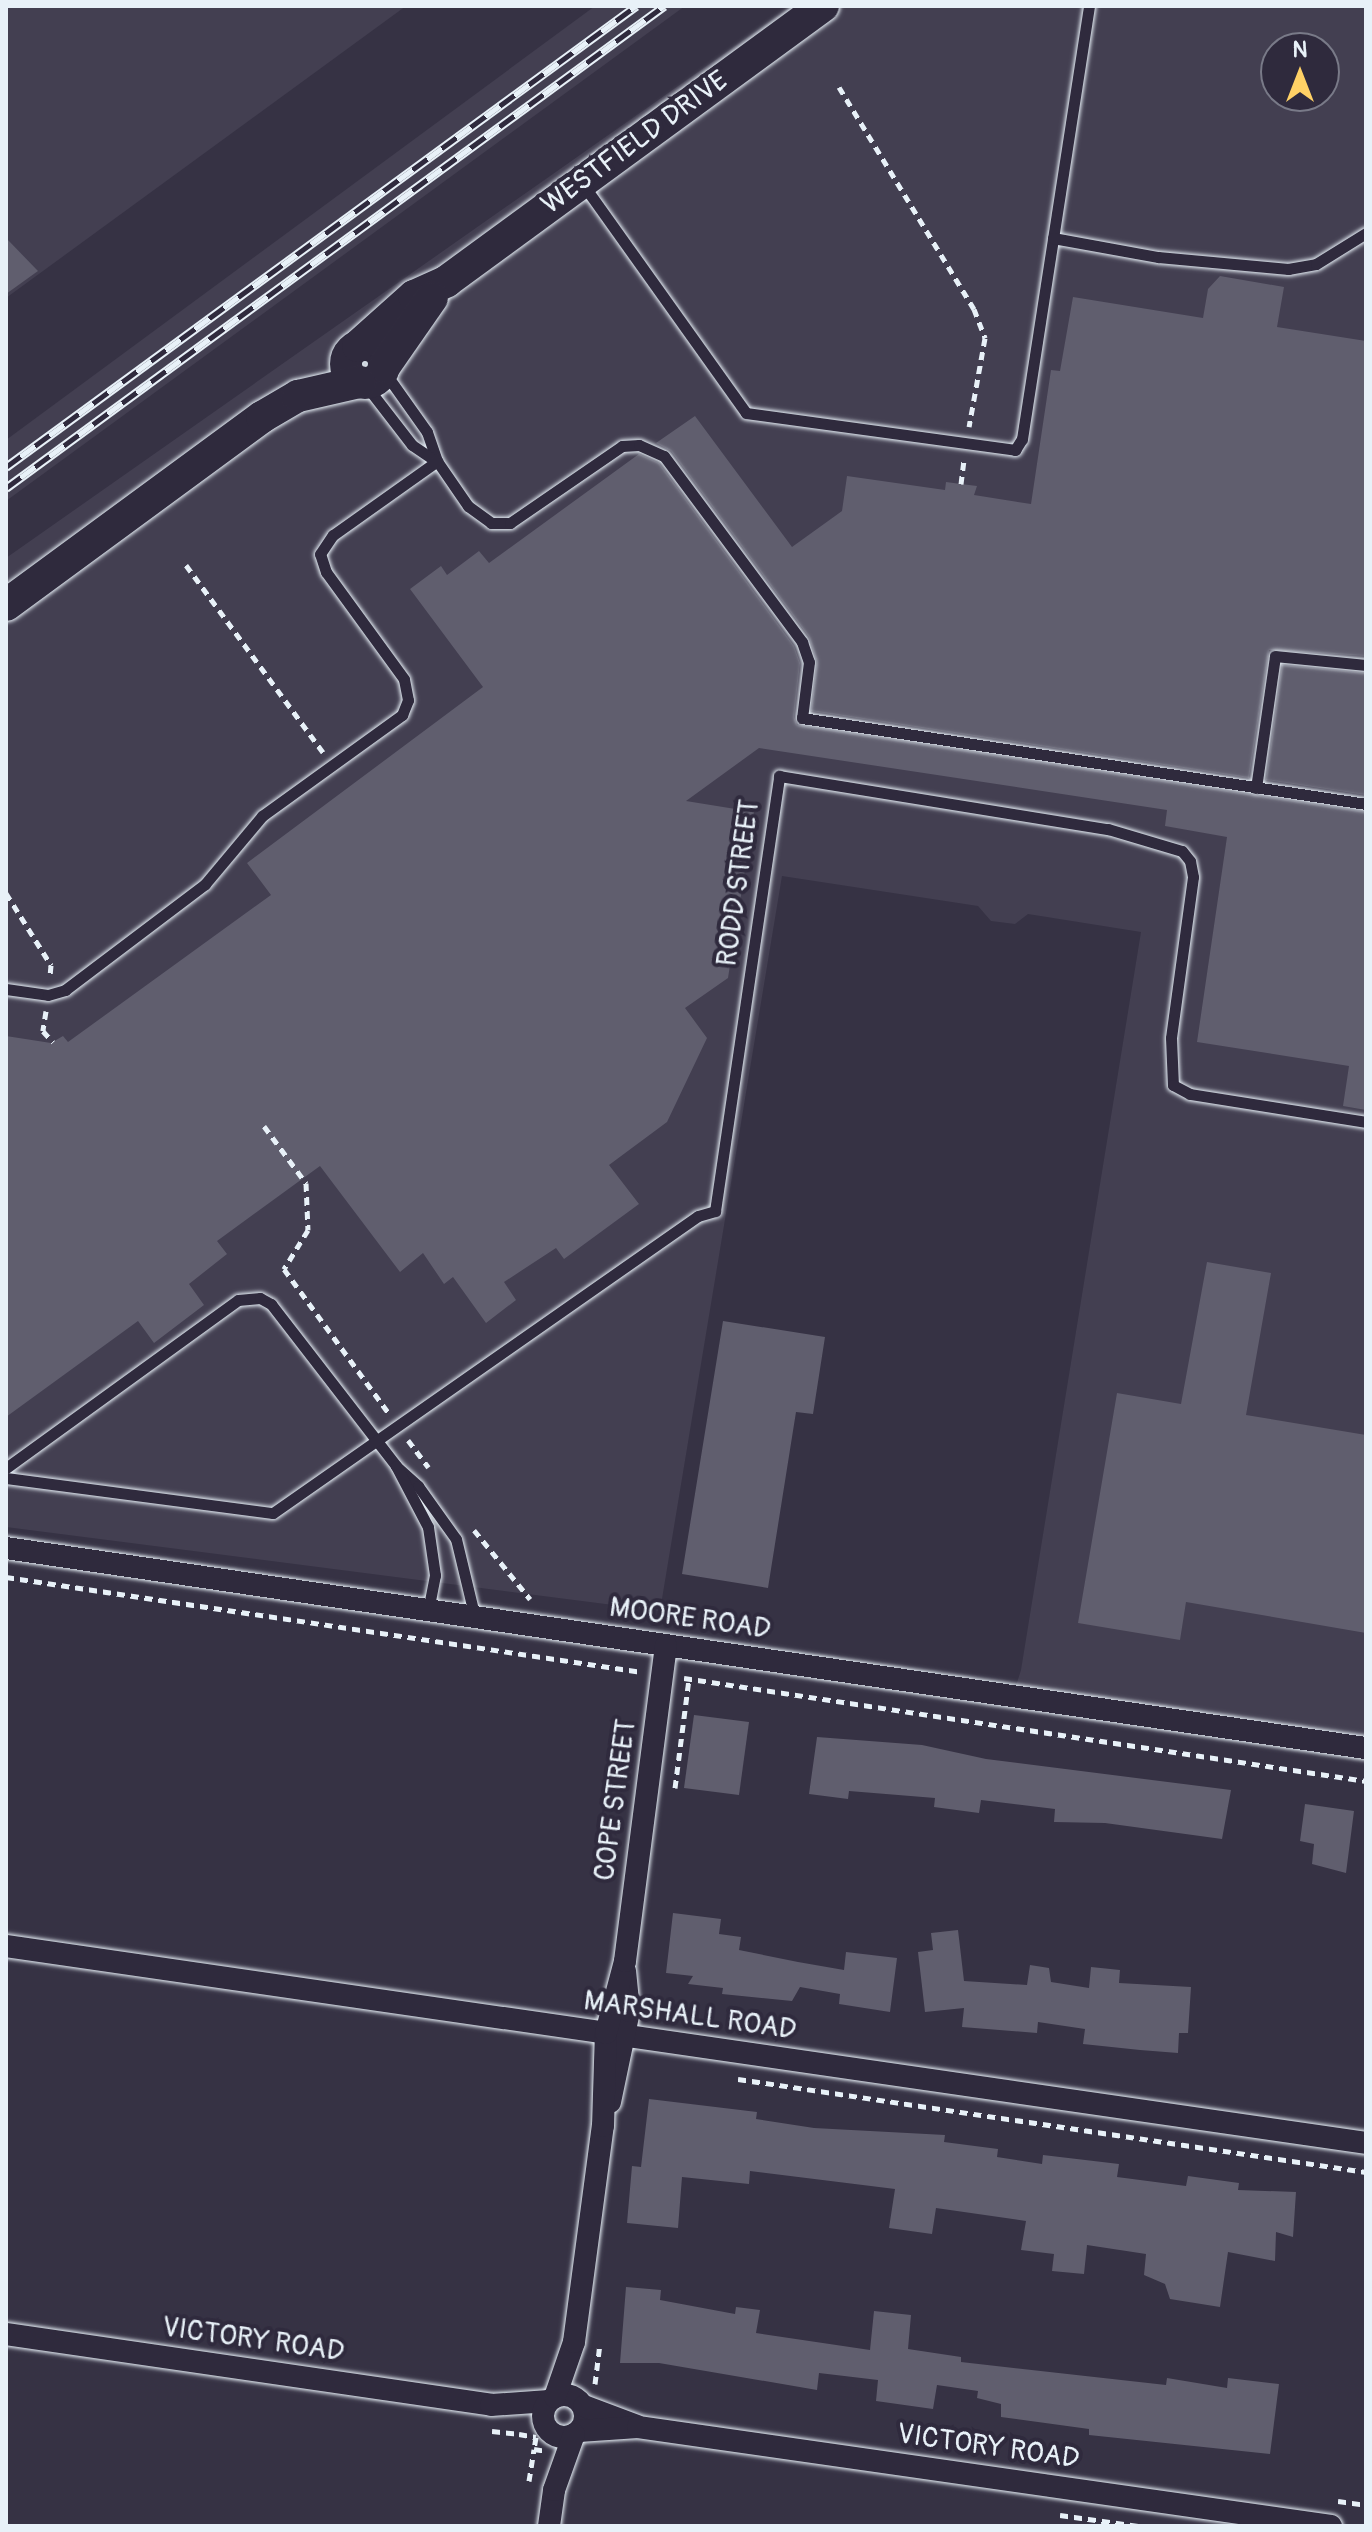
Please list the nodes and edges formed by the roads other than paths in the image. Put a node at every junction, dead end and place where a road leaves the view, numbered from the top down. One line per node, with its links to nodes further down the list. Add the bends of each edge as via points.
1 (823, 6): 3 (main road, WESTFIELD DRIVE)
2 (1089, 6): 5 (lane)
3 (582, 182): 5 (lane, via 746,413 1012,451 1021,445); 6 (main road, WESTFIELD DRIVE, via 447,281 414,296 380,321)
4 (1366, 233): 5 (lane, via 1316,264 1288,269 1158,257)
5 (1053, 238)
6 (366, 367): 7 (lane, via 427,432); 7 (lane, via 412,445); 8 (main road, WESTFIELD DRIVE, via 299,380 262,417)
7 (437, 461): 10 (lane, via 478,516 501,524 522,515 615,449 629,445 658,452 802,642 809,662 802,718); 12 (lane, via 322,548 326,572 404,679 408,700 402,715 262,816 205,884 65,990 48,995)
8 (6, 605)
9 (1366, 665): 10 (lane, via 1275,656)
10 (1256, 788): 11 (lane)
11 (1366, 804)
12 (6, 989)
13 (1366, 1122): 14 (lane, RODD STREET, via 1190,1094 1173,1085 1171,1038 1193,877 1182,851 1108,829 779,776 715,1211 698,1216)
14 (377, 1442): 15 (lane); 16 (lane, via 271,1304 244,1297); 17 (lane, RODD STREET, via 283,1507 263,1515)
15 (396, 1466): 19 (lane, via 433,1545 435,1575); 20 (lane, via 418,1486 456,1539)
16 (6, 1468)
17 (6, 1478)
18 (6, 1548): 19 (street, MOORE ROAD)
19 (428, 1611): 20 (street, MOORE ROAD)
20 (475, 1618): 21 (street, MOORE ROAD)
21 (666, 1646): 22 (street, MOORE ROAD); 24 (street, COPE STREET)
22 (1366, 1748)
23 (6, 1946): 24 (street, MARSHALL ROAD)
24 (615, 2035): 25 (street, MARSHALL ROAD); 27 (street, COPE STREET)
25 (1366, 2143)
26 (6, 2334): 30 (street, VICTORY ROAD)
27 (574, 2342): 28 (street, COPE STREET); 29 (street, COPE STREET)
28 (552, 2399): 29 (street); 30 (street, VICTORY ROAD); 32 (street, via 543,2412)
29 (582, 2404): 31 (street, VICTORY ROAD); 33 (street, via 585,2419)
30 (491, 2405): 32 (street, VICTORY ROAD)
31 (638, 2427): 33 (street, VICTORY ROAD); 36 (street, VICTORY ROAD)
32 (547, 2428): 33 (street, via 561,2437); 34 (street)
33 (576, 2433): 34 (street)
34 (554, 2490): 35 (street)
35 (549, 2526)
36 (1331, 2526)

